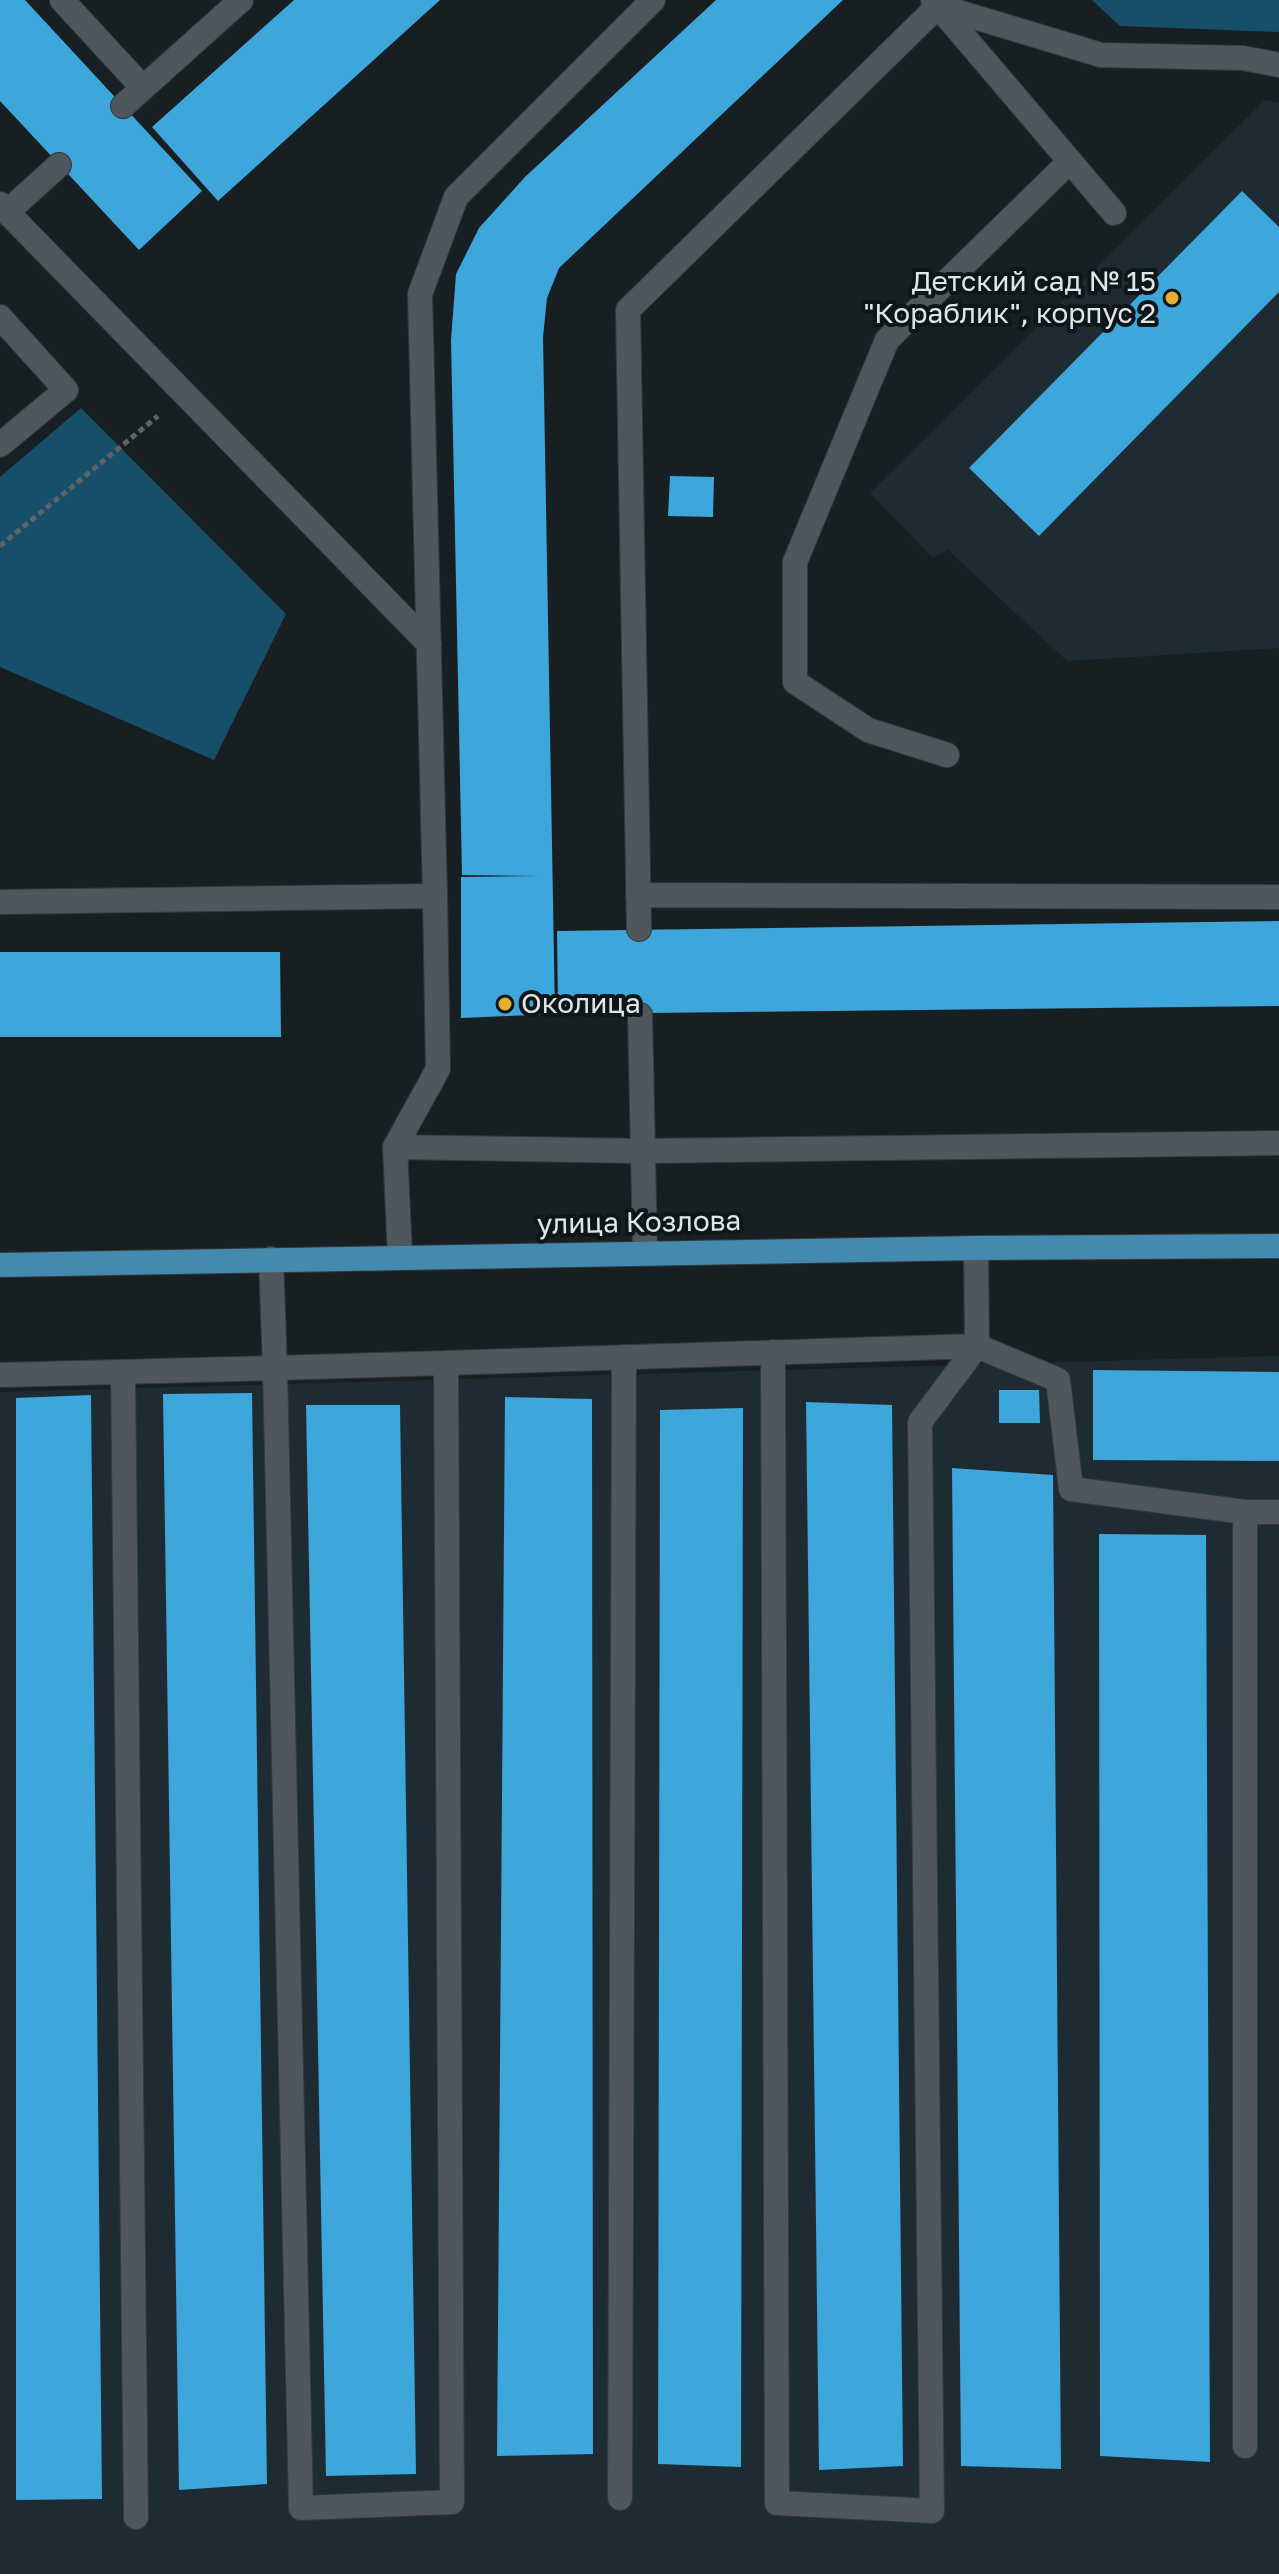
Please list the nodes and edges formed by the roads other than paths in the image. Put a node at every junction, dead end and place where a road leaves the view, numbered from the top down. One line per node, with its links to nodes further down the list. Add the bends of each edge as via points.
1 (62, 0): 6 (lane)
2 (241, 0): 6 (lane)
3 (653, 0): 14 (lane, via 456,197 420,294)
4 (938, 2): 5 (lane, via 1101,55 1243,58); 8 (lane); 16 (lane, via 628,310)
5 (1279, 65)
6 (143, 88): 7 (lane)
7 (123, 106)
8 (1070, 161): 10 (lane); 15 (lane, via 887,340 795,562 795,682 868,730)
9 (59, 165): 11 (lane)
10 (1114, 213)
11 (5, 217): 14 (lane)
12 (0, 317): 13 (lane, via 66,390)
13 (0, 445)
14 (429, 644): 17 (lane)
15 (947, 755)
16 (638, 895): 18 (lane); 20 (lane)
17 (435, 896): 19 (lane); 23 (lane, via 438,1069)
18 (1279, 897)
19 (0, 902)
20 (639, 929)
21 (640, 1015): 24 (lane)
22 (1279, 1143): 24 (lane)
23 (395, 1147): 24 (lane); 28 (lane)
24 (643, 1151): 27 (lane)
25 (1279, 1246): 26 (main road, улица Козлова)
26 (976, 1248): 27 (main road, улица Козлова); 31 (lane)
27 (645, 1253): 28 (main road, улица Козлова)
28 (400, 1257): 29 (main road, улица Козлова)
29 (271, 1259): 30 (main road, улица Козлова); 35 (lane)
30 (0, 1265)
31 (977, 1346): 32 (lane); 32 (lane, via 920,1422 932,2511 777,2503); 38 (lane, via 1058,1380 1071,1489)
32 (773, 1352): 33 (lane)
33 (624, 1357): 34 (lane); 41 (lane)
34 (446, 1363): 35 (lane); 35 (lane, via 452,2502 301,2508)
35 (275, 1368): 36 (lane)
36 (123, 1372): 37 (lane); 42 (lane)
37 (0, 1375)
38 (1245, 1512): 39 (lane); 40 (lane)
39 (1279, 1512)
40 (1245, 2446)
41 (620, 2498)
42 (136, 2517)

